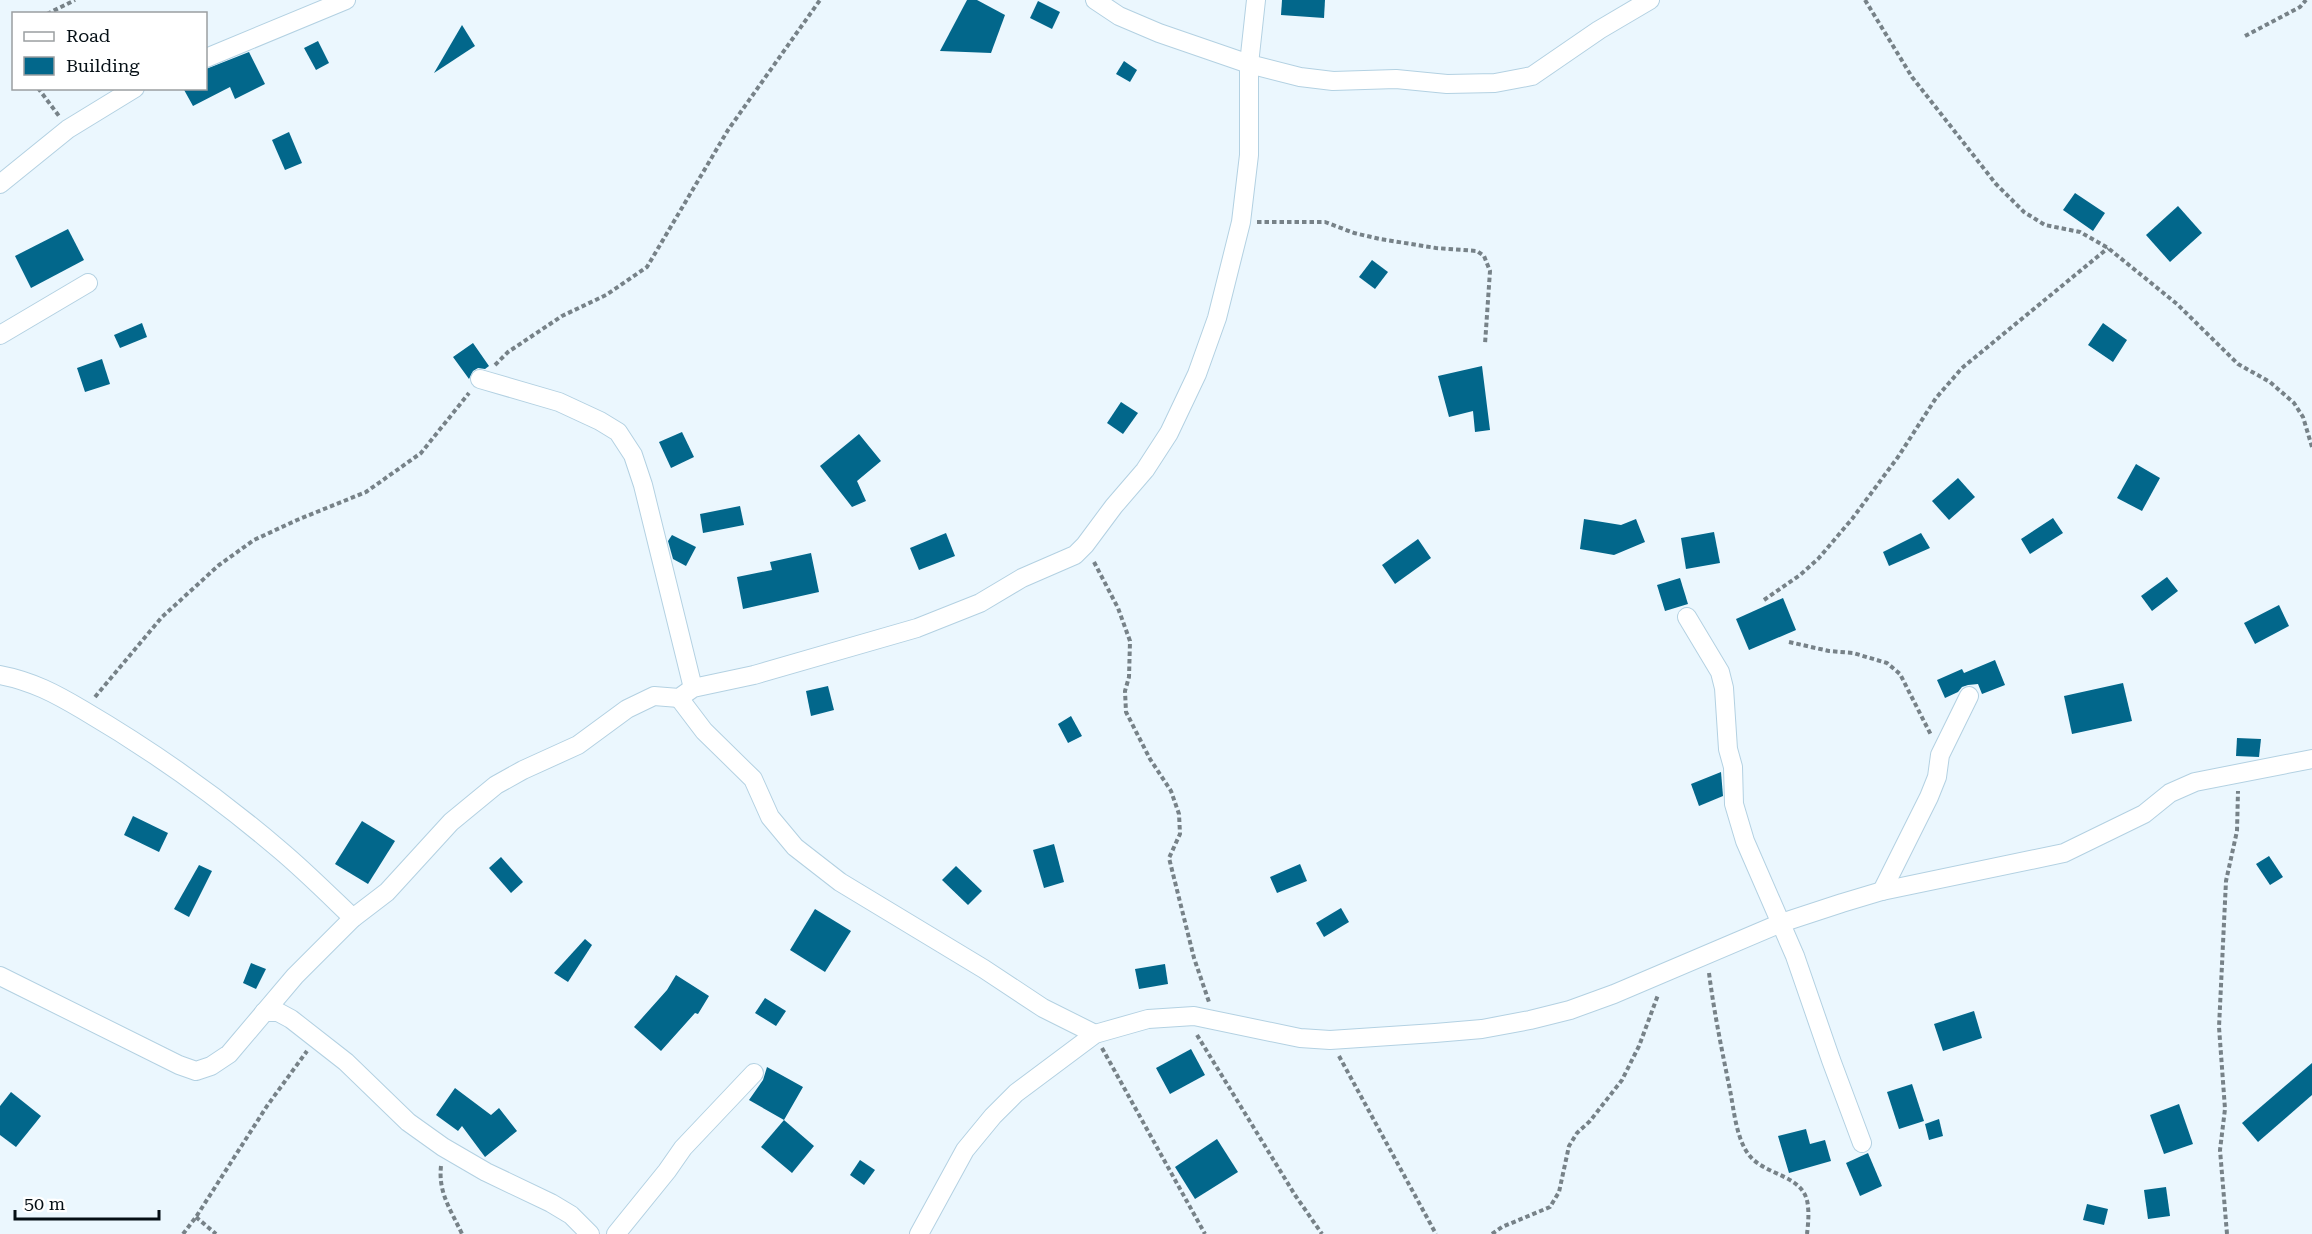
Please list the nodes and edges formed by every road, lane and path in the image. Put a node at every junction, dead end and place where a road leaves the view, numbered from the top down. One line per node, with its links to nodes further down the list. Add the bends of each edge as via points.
1 (75, 0): 8 (path)
2 (346, 0): 10 (street)
3 (1095, 0): 11 (street, via 1119,16 1159,33)
4 (1256, 0): 11 (street)
5 (1650, 0): 11 (street, via 1532,76 1495,83 1333,81)
6 (1865, 0): 17 (path, via 1912,77 1996,184 2024,212 2045,225 2080,232)
7 (2306, 0): 9 (path)
8 (50, 12)
9 (2245, 36)
10 (207, 58)
11 (1249, 64): 16 (street, via 1249,155)
12 (39, 90): 14 (path)
13 (132, 90): 14 (street)
14 (68, 129): 15 (street)
15 (0, 184)
16 (1241, 222): 20 (path, via 1325,222 1371,237 1476,251 1485,256 1490,271); 23 (street, via 1217,318 1197,374 1169,433)
17 (2108, 248): 22 (path, via 2177,304 2238,364 2270,382 2294,403 2303,417); 24 (path, via 1962,368 1936,398 1852,519 1818,559)
18 (88, 283): 19 (street)
19 (0, 335)
20 (1485, 344)
21 (480, 379): 28 (street, via 559,402 618,432 633,455 643,485)
22 (2312, 447)
23 (1085, 545): 28 (street, via 1075,555 1022,578 980,603 917,628); 41 (path, via 1130,640 1126,712 1171,791 1179,814 1180,834 1169,858 1194,958)
24 (1764, 600)
25 (1687, 617): 35 (street, via 1720,672 1734,804 1745,842)
26 (1789, 642): 30 (path, via 1887,663 1900,674)
27 (0, 675): 34 (street, via 34,683 61,696 145,747 281,851)
28 (686, 693): 34 (street, via 645,700 578,745 496,784 451,822 387,892); 42 (street, via 704,730 753,779 770,817 795,848 840,882 1043,1008)
29 (1969, 696): 30 (street)
30 (1940, 755): 33 (street, via 1929,797)
31 (2312, 759): 32 (street)
32 (2238, 772): 33 (street, via 2195,782 2170,793 2144,814 2064,853); 60 (path, via 2237,831 2226,881 2219,1027 2225,1109 2220,1150)
33 (1882, 891): 35 (street)
34 (353, 918): 39 (street)
35 (1781, 923): 36 (street); 46 (street)
36 (1707, 954): 37 (street); 59 (path, via 1738,1132 1749,1155 1802,1189 1808,1204)
37 (1666, 971): 44 (street, via 1570,1010 1530,1020 1435,1034); 58 (path, via 1622,1080 1569,1146 1559,1192 1550,1207)
38 (0, 976): 39 (street, via 196,1071 229,1054)
39 (264, 1012): 43 (street, via 278,1012)
40 (1180, 1017): 41 (street); 42 (street, via 1148,1019); 56 (path, via 1200,1038)
41 (1215, 1019): 44 (street, via 1300,1038)
42 (1095, 1034): 49 (street, via 1016,1093 993,1116 965,1150); 55 (path)
43 (316, 1039): 47 (street, via 346,1062 408,1122); 48 (path, via 267,1106)
44 (1330, 1040): 57 (path)
45 (754, 1073): 54 (street, via 683,1148)
46 (1862, 1143)
47 (443, 1147): 52 (path, via 442,1191); 53 (street, via 551,1203 571,1215)
48 (196, 1217): 50 (path); 51 (path)
49 (926, 1230)
50 (183, 1234)
51 (216, 1234)
52 (462, 1234)
53 (590, 1234)
54 (615, 1234)
55 (1205, 1234)
56 (1322, 1234)
57 (1436, 1234)
58 (1492, 1234)
59 (1807, 1234)
60 (2227, 1234)

